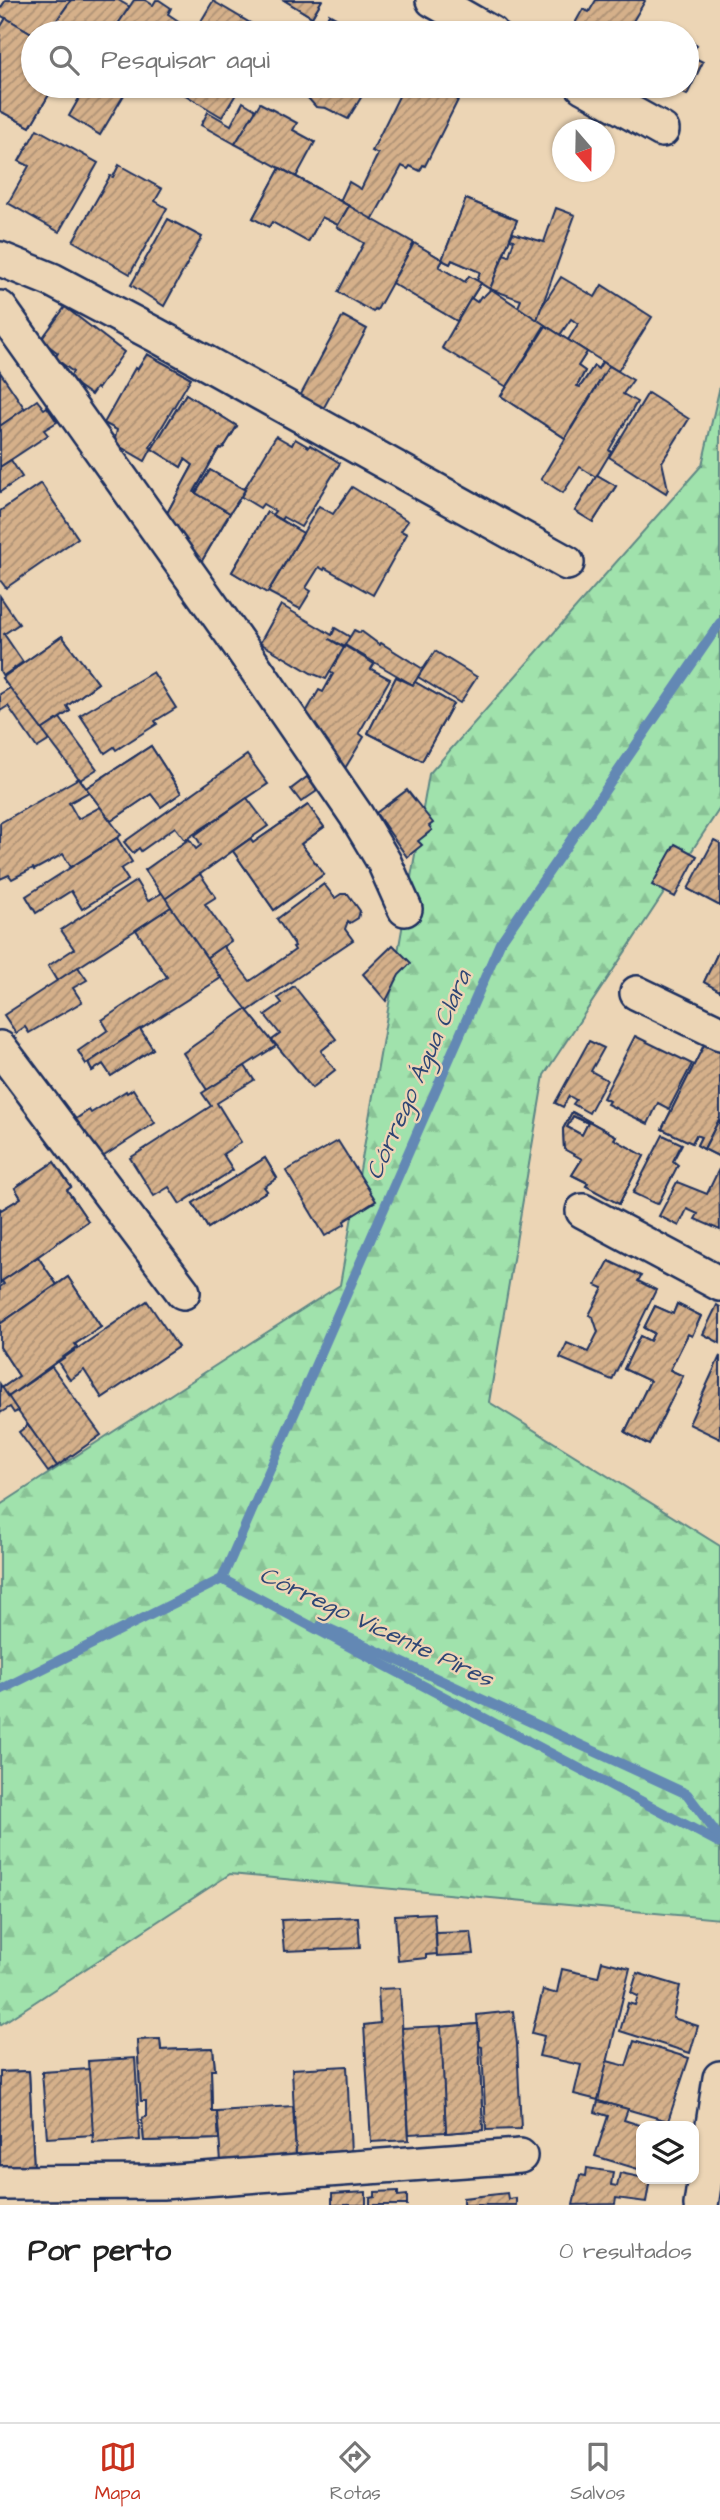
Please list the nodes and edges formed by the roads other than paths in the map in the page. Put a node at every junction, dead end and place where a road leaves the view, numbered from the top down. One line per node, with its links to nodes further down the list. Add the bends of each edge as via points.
1 (433, 0): 2 (street)
2 (470, 21)
3 (605, 98): 4 (street)
4 (662, 130)
5 (0, 259): 7 (street, via 52,280 156,335)
6 (0, 308): 8 (street, via 356,815)
7 (567, 563)
8 (405, 909)
9 (637, 993): 10 (street)
10 (720, 1033)
11 (0, 1048): 14 (street)
12 (583, 1211): 13 (street)
13 (720, 1284)
14 (183, 1292)
15 (720, 2078): 19 (street)
16 (520, 2156): 18 (street)
17 (0, 2183): 18 (street)
18 (163, 2194)
19 (701, 2205)

